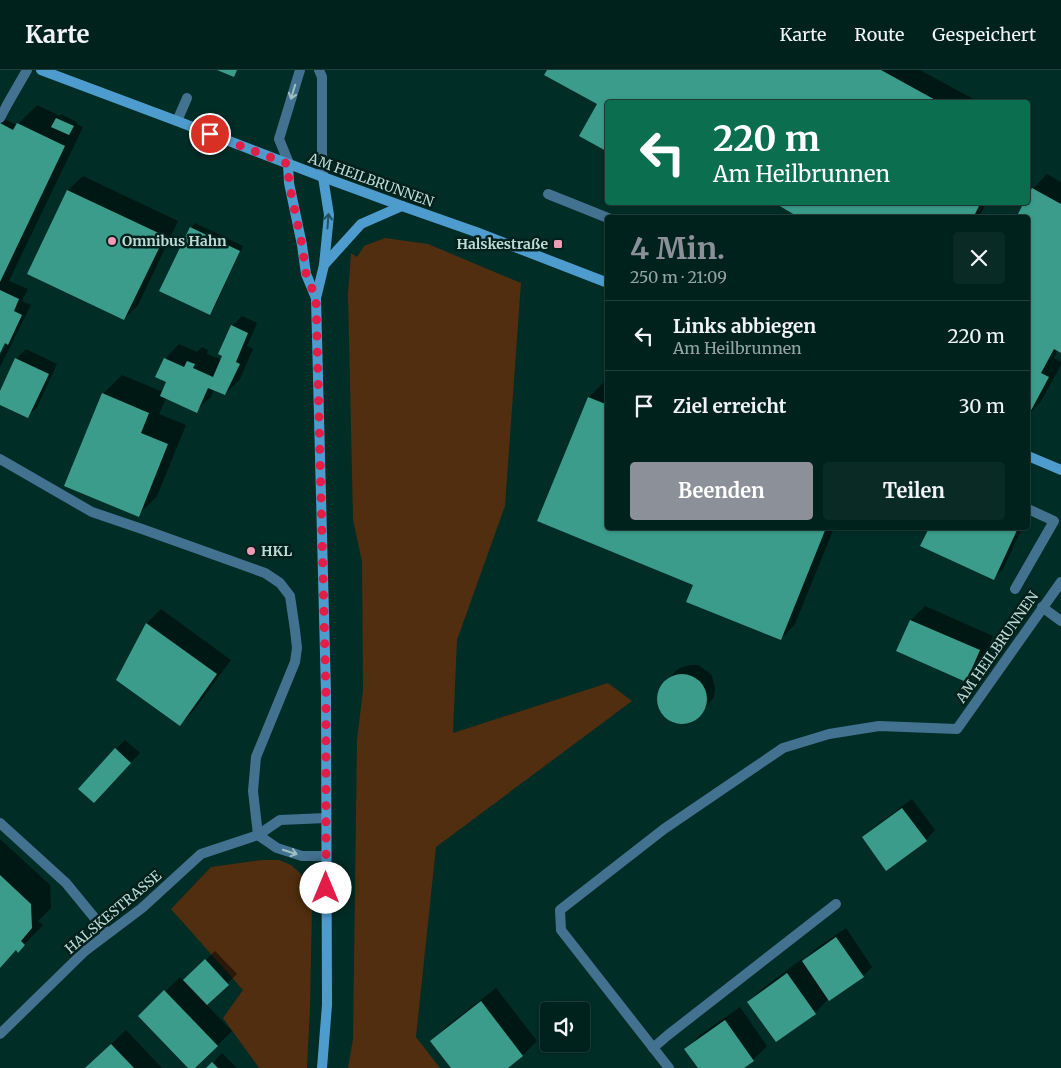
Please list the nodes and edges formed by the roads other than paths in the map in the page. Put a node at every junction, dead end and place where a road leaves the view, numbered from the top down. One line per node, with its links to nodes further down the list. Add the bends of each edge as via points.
1 (27, 70): 6 (street)
2 (41, 70): 7 (street, AM HEILBRUNNEN)
3 (300, 70): 8 (street, one-way to 8, via 279,139)
4 (319, 70): 9 (street, via 322,77)
5 (187, 98): 7 (street)
6 (0, 118)
7 (177, 121): 8 (street, AM HEILBRUNNEN)
8 (288, 164): 9 (street, AM HEILBRUNNEN); 15 (street, via 306,274)
9 (323, 177): 11 (street, AM HEILBRUNNEN); 13 (street, one-way to 9, via 329,214)
10 (548, 194): 12 (street)
11 (402, 206): 13 (street, via 361,224); 14 (street, AM HEILBRUNNEN)
12 (605, 217)
13 (324, 265): 15 (street)
14 (605, 282)
15 (316, 298): 24 (street)
16 (1030, 457): 18 (street)
17 (0, 460): 26 (street, via 92,512 264,573 280,583 290,596 297,648 295,662 256,757 253,791)
18 (1061, 470)
19 (1030, 510): 21 (street, via 1054,521)
20 (1061, 582): 22 (street, AM HEILBRUNNEN)
21 (1015, 589)
22 (1042, 607): 23 (street); 31 (street, AM HEILBRUNNEN, via 957,729 879,726 829,734 783,748 664,829 560,910 561,930)
23 (1061, 621)
24 (326, 818): 26 (street, HALSKESTRASSE, via 280,820); 27 (street)
25 (0, 822): 29 (street, via 66,883)
26 (258, 835): 27 (street, one-way to 27, via 277,848 302,856); 29 (street, HALSKESTRASSE, via 201,854 142,908)
27 (326, 856): 32 (street, via 327,1005)
28 (836, 904): 31 (street)
29 (107, 934): 30 (street, HALSKESTRASSE, via 84,951)
30 (0, 1034)
31 (654, 1048): 33 (street)
32 (322, 1068)
33 (669, 1068)

